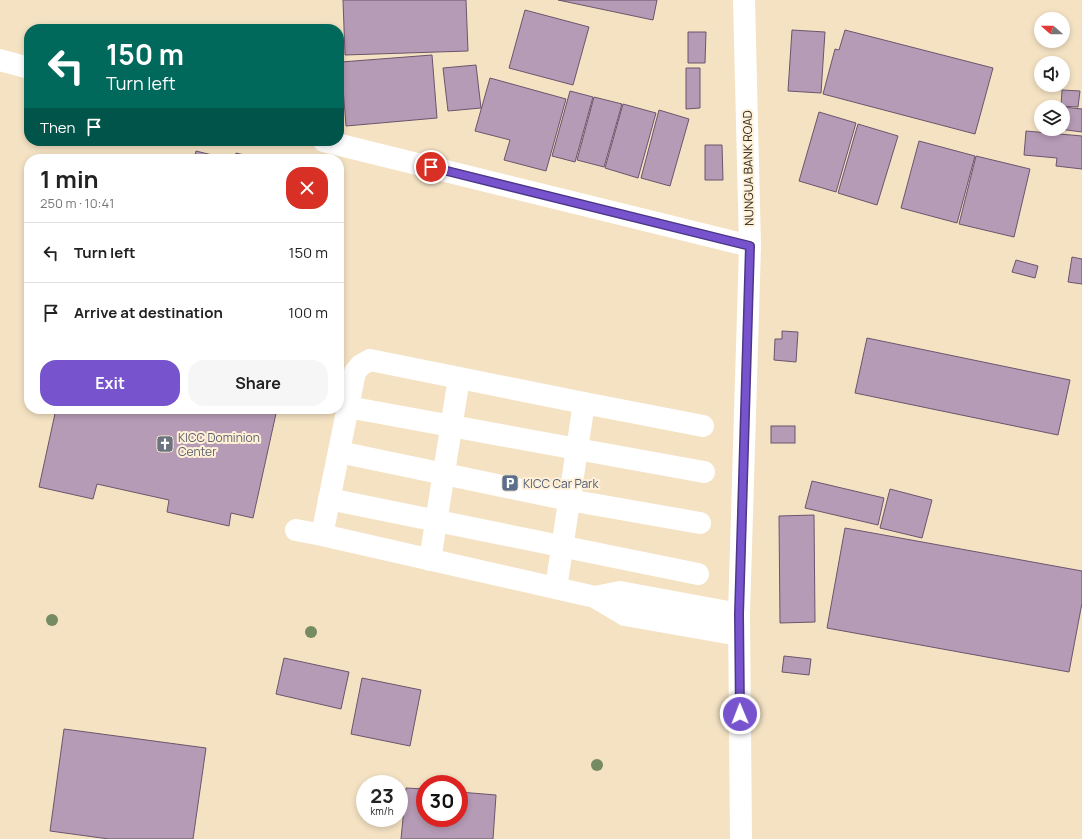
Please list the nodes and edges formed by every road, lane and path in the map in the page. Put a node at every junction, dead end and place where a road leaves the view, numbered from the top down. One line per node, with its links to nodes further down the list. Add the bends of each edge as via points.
1 (744, 0): 5 (street, NUNGUA BANK ROAD)
2 (0, 60): 3 (street)
3 (24, 67)
4 (344, 146): 5 (street)
5 (750, 246): 26 (street, NUNGUA BANK ROAD)
6 (459, 378): 7 (street); 8 (street, via 370,360 355,372); 9 (street)
7 (584, 403): 10 (street); 11 (street)
8 (348, 407): 9 (street); 12 (street)
9 (452, 426): 11 (street); 14 (street)
10 (703, 426)
11 (577, 449): 13 (street); 16 (street)
12 (339, 452): 14 (street); 15 (street)
13 (704, 472)
14 (444, 474): 16 (street); 17 (street)
15 (329, 499): 17 (street); 20 (street)
16 (569, 500): 18 (street); 21 (street)
17 (437, 520): 21 (street); 22 (street)
18 (700, 523)
19 (296, 530): 20 (street)
20 (322, 535): 22 (street)
21 (563, 546): 23 (street); 24 (street)
22 (430, 560): 24 (street)
23 (698, 574)
24 (556, 588): 25 (street)
25 (595, 597): 26 (street, via 620,592); 27 (street, via 625,615)
26 (739, 614): 27 (street, NUNGUA BANK ROAD)
27 (739, 635): 28 (street, NUNGUA BANK ROAD)
28 (741, 839)

